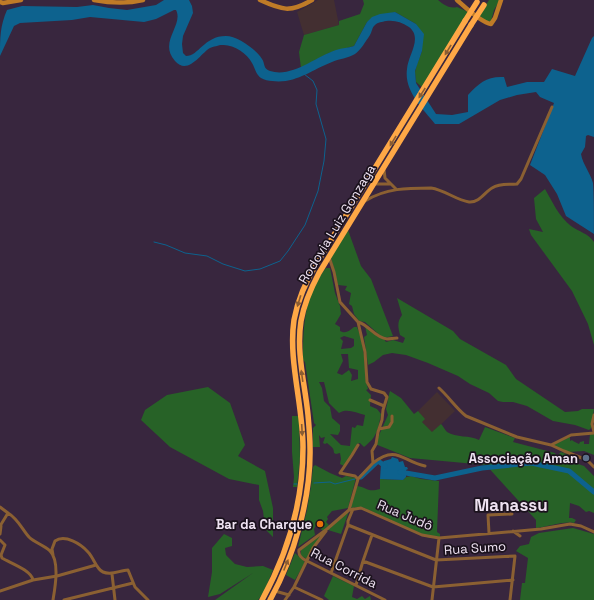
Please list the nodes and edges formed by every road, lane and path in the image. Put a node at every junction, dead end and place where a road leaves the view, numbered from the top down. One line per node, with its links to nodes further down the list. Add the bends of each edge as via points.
1 (21, 0): 9 (main road)
2 (94, 0): 3 (main road, via 114,3)
3 (143, 0)
4 (260, 0): 5 (main road, via 279,8 293,9)
5 (312, 0)
6 (457, 0): 7 (main road, via 491,24)
7 (501, 0)
8 (477, 1): 11 (highway, Rodovia Luiz Gonzaga, one-way to 11, bridge)
9 (0, 2)
10 (486, 2): 11 (highway, Rodovia Luiz Gonzaga, bridge)
11 (433, 81): 13 (highway, Rodovia Luiz Gonzaga); 76 (highway, Rodovia Luiz Gonzaga, one-way to 76, via 413,107 318,261 298,304 293,339 302,427 303,464 300,489 287,545)
12 (552, 107): 16 (street, via 521,179 516,184 495,186 473,202 437,189)
13 (384, 166): 14 (street, via 383,172); 15 (highway, Rodovia Luiz Gonzaga)
14 (389, 184): 15 (street); 16 (street); 17 (street)
15 (373, 185): 18 (highway, Rodovia Luiz Gonzaga)
16 (396, 189): 17 (street)
17 (391, 190): 18 (street)
18 (362, 203): 19 (highway, Rodovia Luiz Gonzaga)
19 (329, 257): 20 (street, via 340,302); 51 (highway, Rodovia Luiz Gonzaga, one-way to 19, via 308,485 309,464 308,415 299,348 301,321 310,290)
20 (358, 322): 21 (street, via 378,336 386,339); 24 (street, via 365,352 367,382 371,389 384,393 387,397)
21 (397, 338)
22 (439, 388): 30 (street, via 460,411 471,418 522,439)
23 (370, 400): 24 (street)
24 (384, 406): 27 (street)
25 (594, 415): 28 (street)
26 (392, 416): 27 (street, via 389,427)
27 (379, 429): 31 (street, via 372,451)
28 (594, 432): 30 (street, via 572,435)
29 (358, 445): 34 (street, via 340,473)
30 (551, 446): 33 (street, via 587,460)
31 (374, 463): 32 (street, via 381,456 391,454); 34 (street)
32 (425, 466)
33 (594, 467)
34 (358, 479): 37 (street)
35 (0, 507): 38 (street)
36 (353, 509): 37 (street, Rua Judô); 40 (street); 49 (street, Rua Judô, via 366,509 422,536)
37 (348, 510): 42 (street)
38 (10, 514): 41 (street); 53 (street, via 30,538)
39 (512, 514): 45 (street, via 488,515)
40 (348, 525): 47 (street); 59 (street)
41 (0, 526): 46 (street)
42 (327, 529): 52 (street); 56 (street)
43 (513, 531): 44 (street, Rua Judô, via 570,524); 45 (street, Rua Judô); 48 (street)
44 (594, 532)
45 (489, 533): 49 (street, Rua Judô)
46 (0, 534)
47 (372, 535): 55 (street); 57 (street)
48 (520, 536)
49 (439, 538): 55 (street)
50 (0, 540): 54 (street, via 5,545)
51 (293, 547): 52 (street); 70 (highway, Rodovia Luiz Gonzaga, one-way to 51)
52 (299, 550): 56 (street, Rua Corrida, via 301,557)
53 (53, 555): 58 (street, via 55,541 66,539 88,551); 61 (street)
54 (1, 556): 62 (street, via 28,572)
55 (436, 560): 63 (street, Rua Sumo, via 515,556); 67 (street)
56 (307, 561): 59 (street, Rua Corrida); 66 (street)
57 (362, 561): 65 (street); 67 (street)
58 (96, 565): 60 (street, via 103,572); 61 (street)
59 (332, 572): 65 (street, Rua Corrida)
60 (112, 574): 64 (street, via 128,570); 68 (street)
61 (57, 576): 62 (street); 72 (street)
62 (33, 580): 69 (street)
63 (513, 580): 67 (street); 82 (street)
64 (133, 583): 68 (street); 75 (street)
65 (356, 585): 80 (street, Rua Corrida)
66 (294, 587): 71 (street); 79 (street)
67 (433, 587): 81 (street)
68 (114, 588): 73 (street); 74 (street)
69 (0, 591)
70 (275, 591): 71 (street); 77 (highway, Rodovia Luiz Gonzaga)
71 (289, 595): 78 (street)
72 (53, 600)
73 (64, 600)
74 (115, 600)
75 (148, 600)
76 (262, 600)
77 (270, 600)
78 (286, 600)
79 (322, 600)
80 (385, 600)
81 (432, 600)
82 (510, 600)

